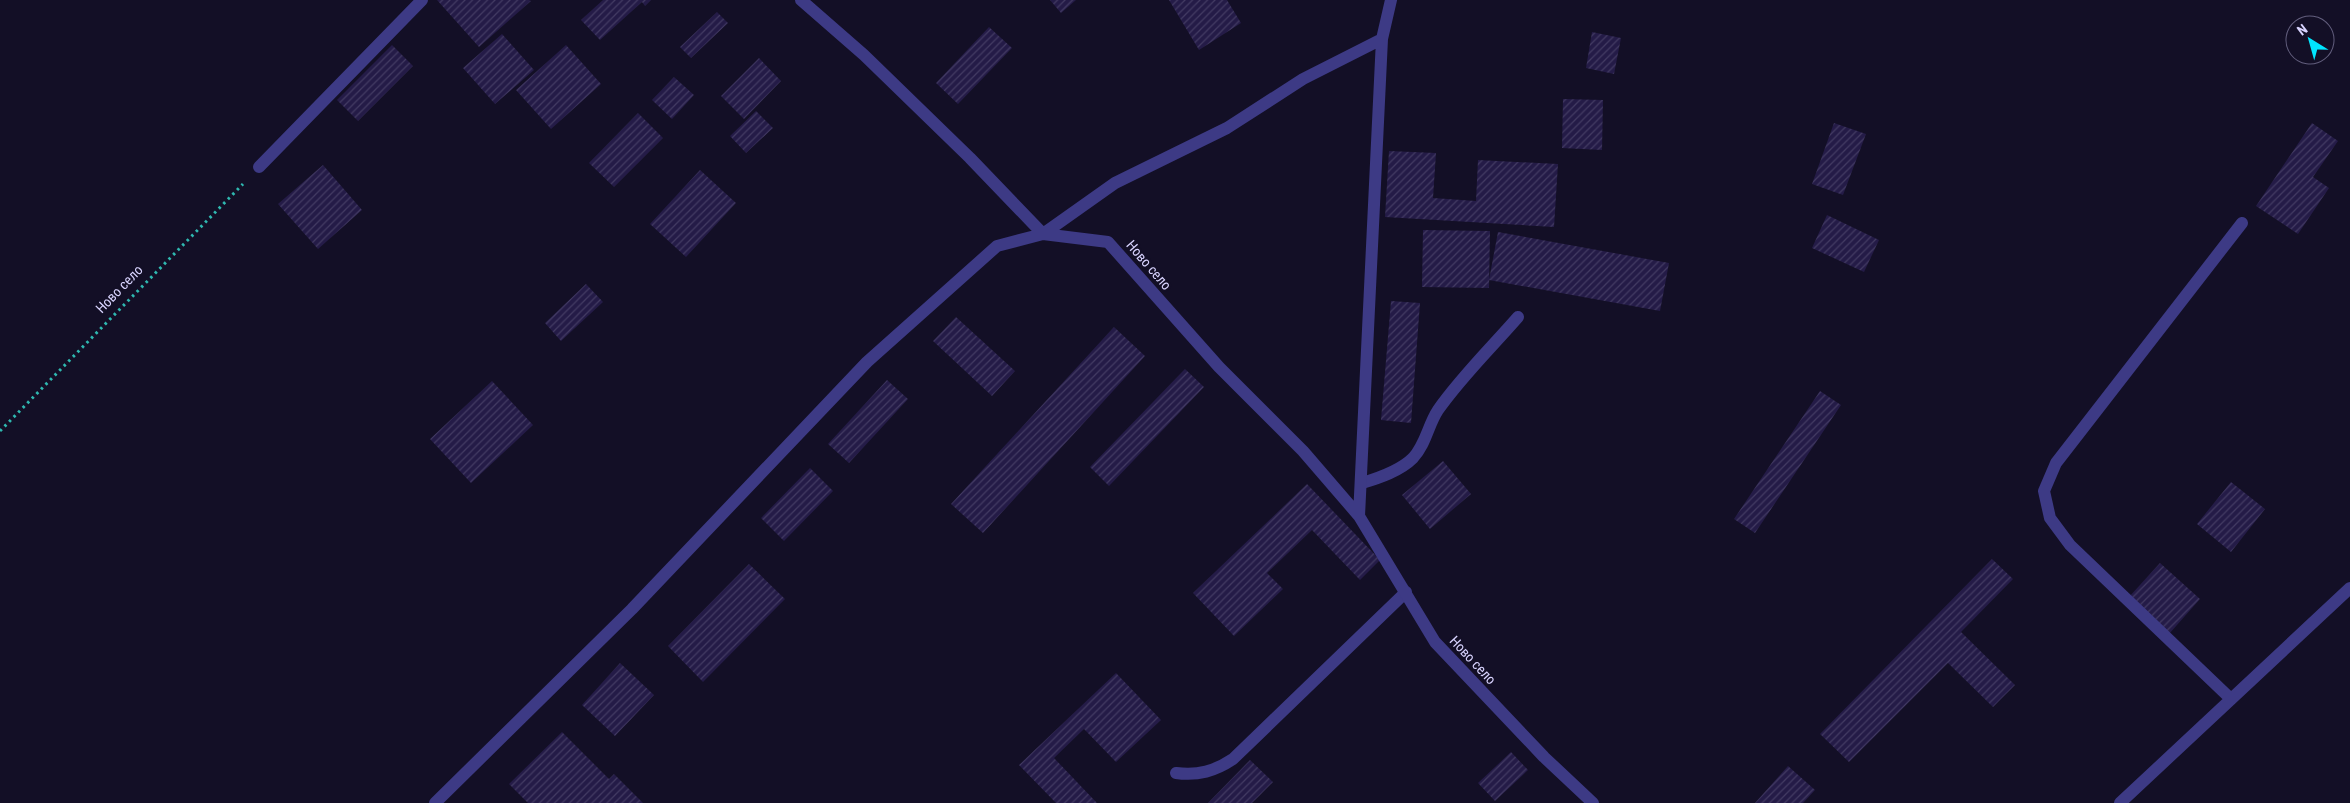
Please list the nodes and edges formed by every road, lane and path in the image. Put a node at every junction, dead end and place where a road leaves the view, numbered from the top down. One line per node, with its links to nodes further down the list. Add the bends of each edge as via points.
1 (422, 0): 5 (street)
2 (801, 0): 7 (street, via 864,55)
3 (1391, 0): 4 (street)
4 (1382, 39): 7 (street, via 1303,79 1227,128 1115,183); 10 (street)
5 (260, 167): 9 (path, Ново село)
6 (2242, 223): 14 (street, via 2056,463 2044,491 2050,518 2070,545)
7 (1043, 234): 11 (street, Ново село, via 1108,242 1218,367 1303,451); 16 (street, via 997,246 866,362 632,609)
8 (1518, 317): 10 (street, via 1436,412 1424,441 1412,459)
9 (0, 431)
10 (1362, 483): 11 (street)
11 (1359, 516): 13 (street, Ново село)
12 (2350, 588): 14 (street)
13 (1406, 592): 15 (street, via 1233,759 1204,773); 17 (street, Ново село, via 1436,642 1544,758)
14 (2231, 699): 18 (street)
15 (1176, 773)
16 (436, 803)
17 (1593, 803)
18 (2120, 803)

